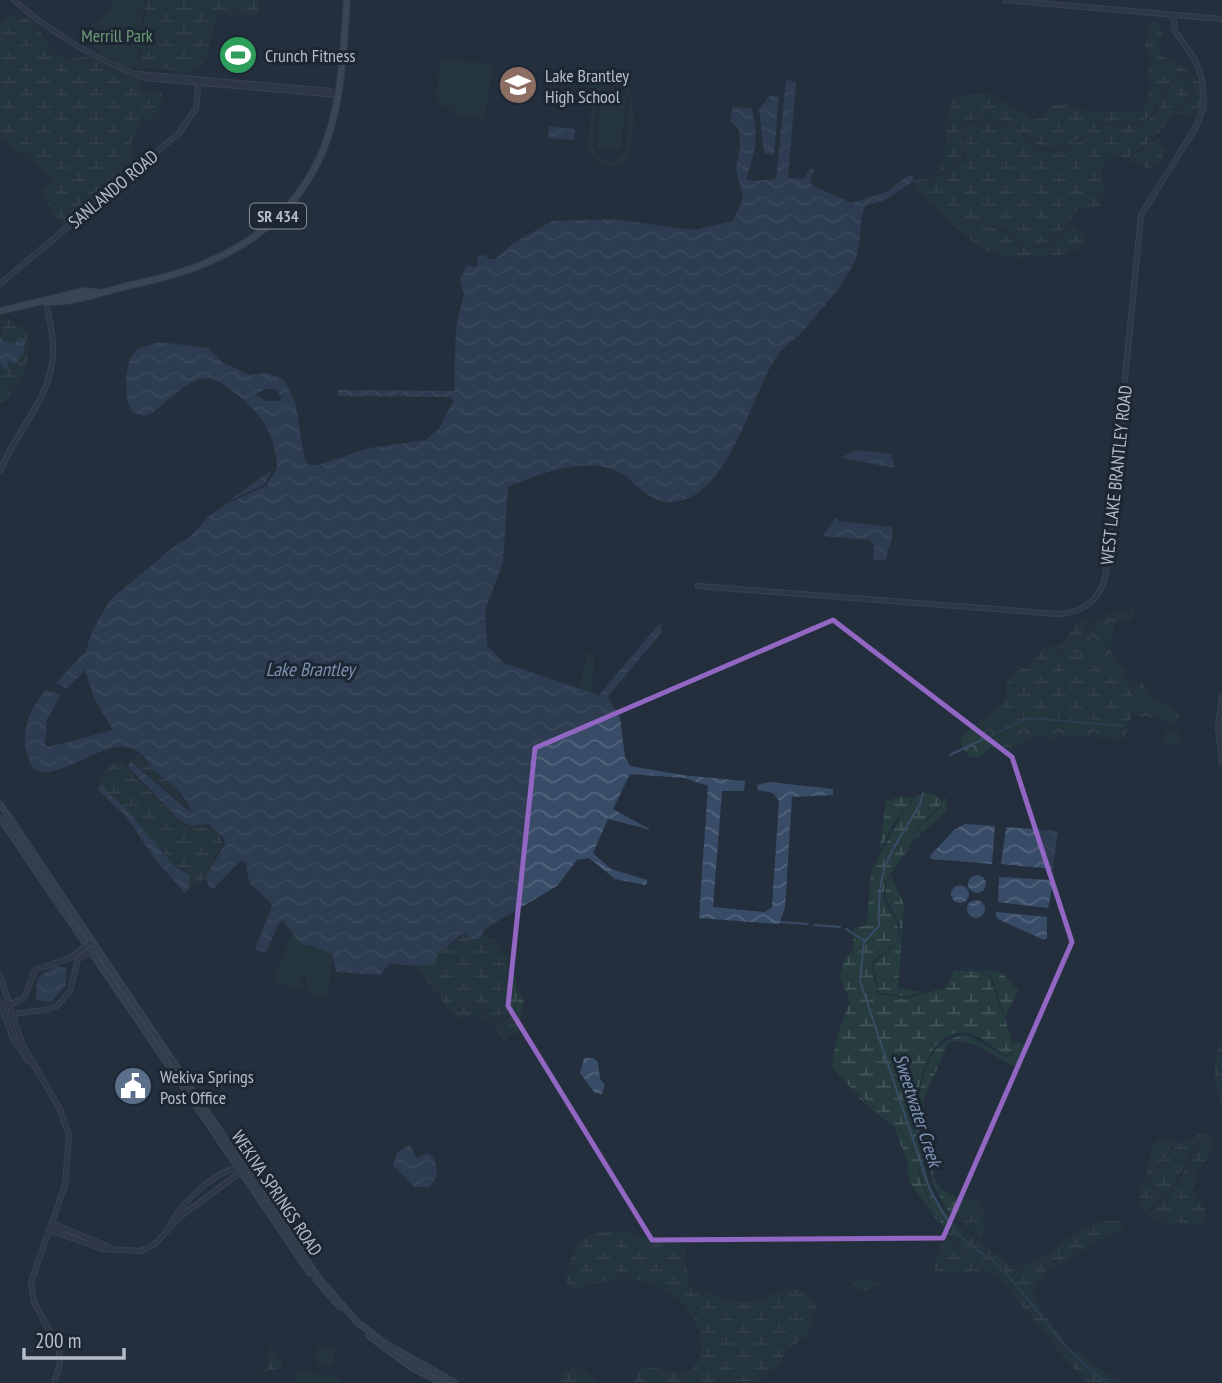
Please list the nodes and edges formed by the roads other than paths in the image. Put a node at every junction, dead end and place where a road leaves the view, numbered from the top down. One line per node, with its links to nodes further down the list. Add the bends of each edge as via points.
1 (14, 0): 6 (street, via 60,33 135,75)
2 (347, 0): 7 (main road, SR 434)
3 (1005, 0): 4 (street)
4 (1173, 15): 5 (street); 12 (street, WEST LAKE BRANTLEY ROAD, via 1175,31 1200,72 1204,107 1141,215 1106,573 1096,597 1079,610 1059,614)
5 (1222, 19)
6 (199, 81): 7 (street); 8 (street, SANLANDO ROAD, via 192,117 179,133)
7 (338, 95): 9 (main road, SR 434, via 330,131 308,179 257,235 195,270)
8 (0, 284)
9 (46, 302): 10 (main road, SR 434); 11 (street, via 54,343 49,379)
10 (0, 311)
11 (0, 471)
12 (698, 586)
13 (1222, 696): 14 (street, via 1218,727)
14 (1222, 763)
15 (0, 804): 17 (main road, WEKIVA SPRINGS ROAD)
16 (0, 818): 18 (main road, WEKIVA SPRINGS ROAD)
17 (93, 945): 18 (street); 25 (main road, WEKIVA SPRINGS ROAD)
18 (87, 949): 21 (street, via 36,970 24,998); 22 (street, via 75,965 66,999 46,1010); 25 (main road, WEKIVA SPRINGS ROAD)
19 (0, 976): 21 (street)
20 (1, 1005): 21 (street); 23 (street)
21 (9, 1006): 22 (street)
22 (12, 1013): 23 (street); 24 (street)
23 (4, 1015): 24 (street)
24 (33, 1066): 30 (street, via 60,1110 69,1136 67,1172)
25 (182, 1082): 26 (main road, WEKIVA SPRINGS ROAD)
26 (207, 1119): 27 (main road, WEKIVA SPRINGS ROAD); 27 (main road, WEKIVA SPRINGS ROAD)
27 (237, 1170): 28 (street); 29 (street); 35 (main road, WEKIVA SPRINGS ROAD, via 340,1307 384,1349); 36 (main road, WEKIVA SPRINGS ROAD, via 356,1321)
28 (202, 1188): 29 (street); 32 (street, via 178,1209)
29 (199, 1203): 32 (street)
30 (52, 1223): 31 (street); 33 (street)
31 (49, 1230): 33 (street); 34 (street, via 31,1282 34,1302 59,1349)
32 (167, 1232): 33 (street, via 149,1248)
33 (119, 1252)
34 (54, 1383)
35 (443, 1383)
36 (455, 1383)

